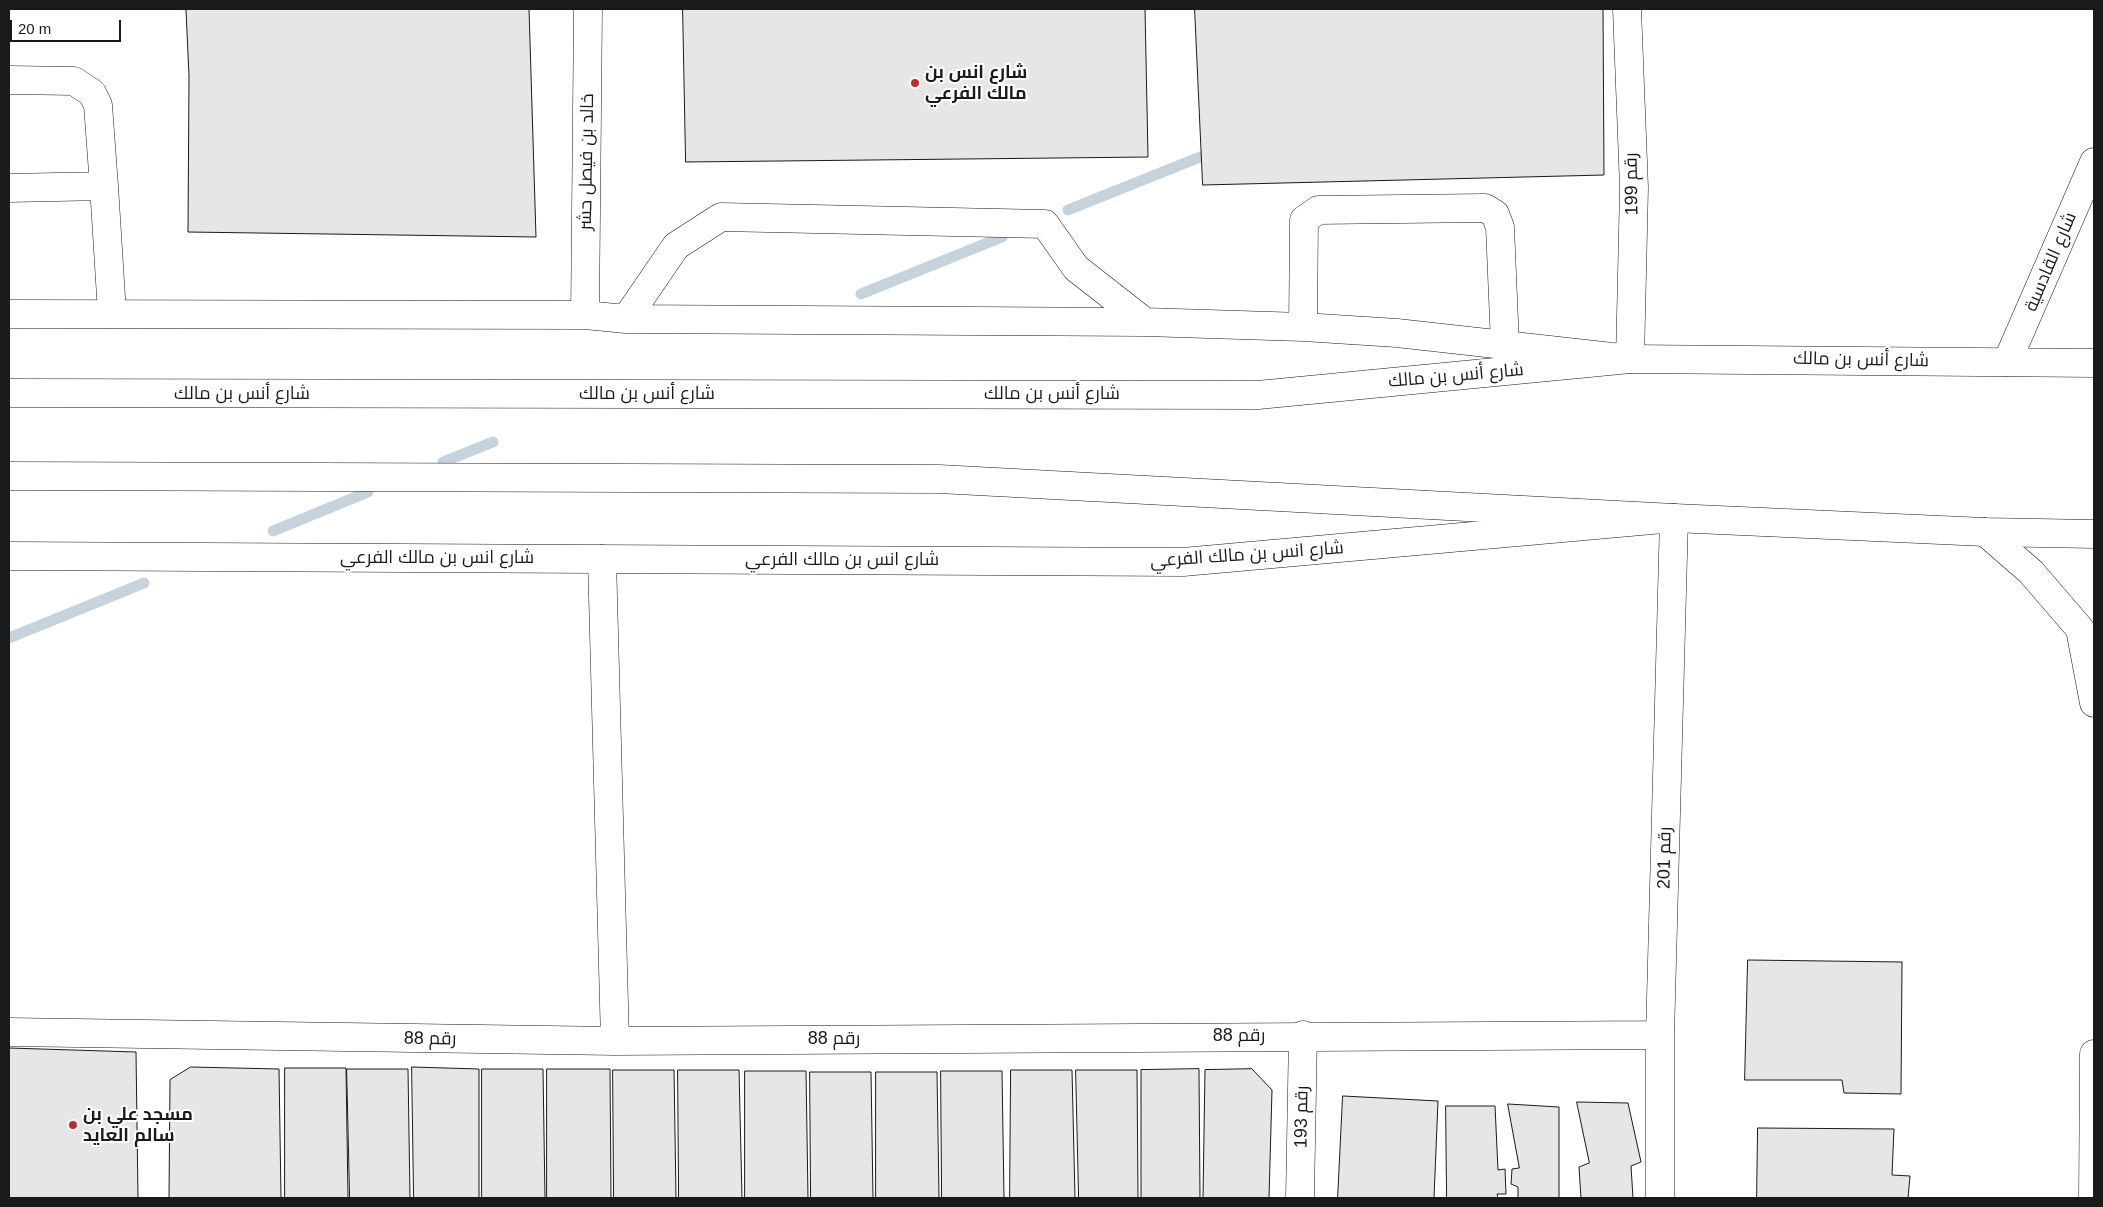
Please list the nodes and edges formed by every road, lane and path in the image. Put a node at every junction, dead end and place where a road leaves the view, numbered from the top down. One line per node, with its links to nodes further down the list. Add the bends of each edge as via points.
1 (588, 9): 9 (street, خالد بن فيصل حشر)
2 (1627, 9): 14 (street, رقم 199, via 1634,188)
3 (9, 80): 5 (street, via 74,80 92,93 98,105)
4 (2094, 162): 15 (street, شارع القادسية)
5 (104, 186): 6 (street); 7 (street)
6 (9, 188)
7 (112, 313): 8 (street); 9 (street)
8 (9, 315)
9 (585, 315): 10 (street)
10 (626, 320): 11 (street); 11 (street, via 676,246 721,217 1045,224 1076,268)
11 (1145, 322): 12 (street)
12 (1302, 327): 13 (street); 13 (street, via 1304,220 1310,214 1318,210 1485,208 1495,214 1500,227)
13 (1505, 345): 14 (street)
14 (1630, 359): 15 (street, شارع أنس بن مالك); 17 (street, شارع أنس بن مالك, via 1258,395)
15 (2007, 362): 16 (street, شارع أنس بن مالك)
16 (2094, 363)
17 (9, 394)
18 (9, 476): 19 (street, via 939,479)
19 (1674, 518): 20 (street); 23 (street, شارع انس بن مالك الفرعي, via 1183,562); 27 (street, رقم 201)
20 (1986, 532): 21 (street); 24 (street, via 2031,572 2080,629)
21 (2094, 534)
22 (9, 556): 23 (street, شارع انس بن مالك الفرعي)
23 (602, 559): 28 (street)
24 (2094, 703)
25 (9, 1032): 28 (street, رقم 88)
26 (1303, 1035): 27 (street, رقم 88); 28 (street, رقم 88); 30 (street, رقم 193)
27 (1660, 1035): 31 (street, رقم 201)
28 (615, 1041)
29 (2094, 1054): 32 (street)
30 (1300, 1198)
31 (1660, 1198)
32 (2093, 1198)

